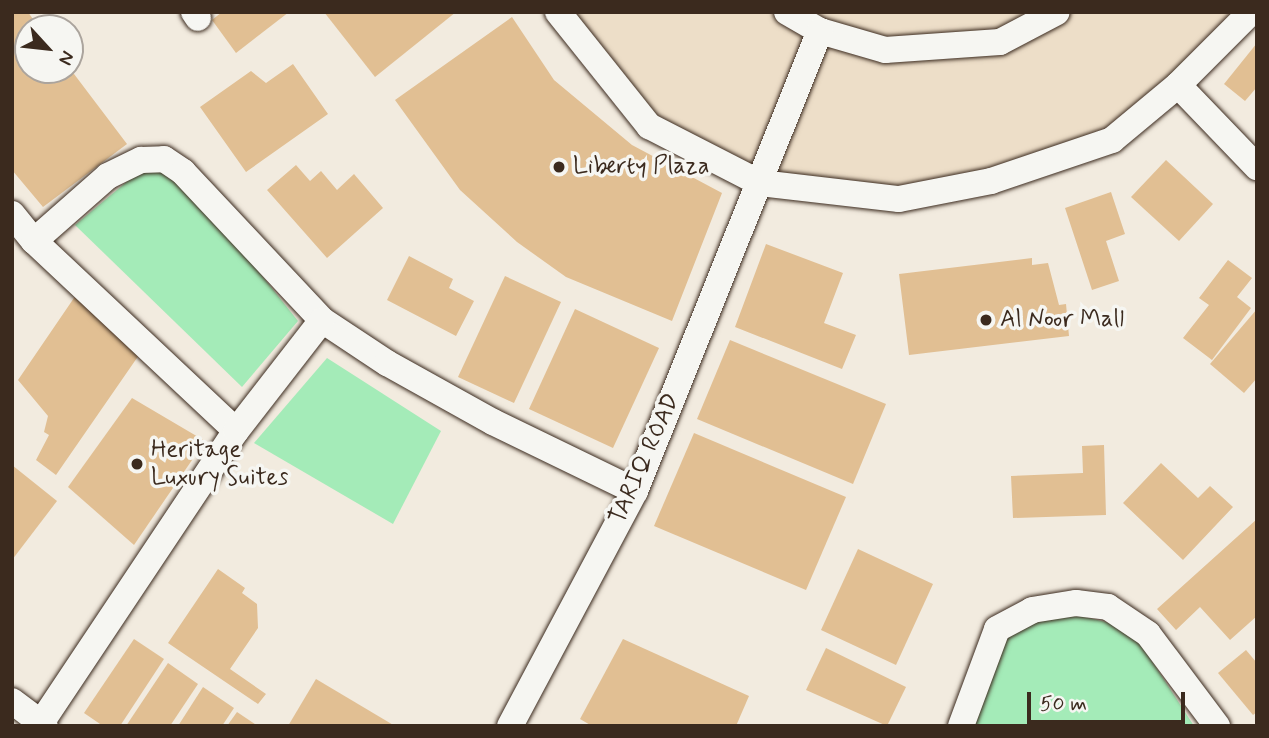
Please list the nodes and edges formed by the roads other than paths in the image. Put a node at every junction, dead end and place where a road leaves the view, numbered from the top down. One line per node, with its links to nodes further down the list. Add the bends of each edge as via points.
1 (558, 12): 8 (street, via 649,126)
2 (787, 12): 5 (street)
3 (1057, 12): 5 (street, via 1000,42 885,50)
4 (1251, 12): 6 (street)
5 (820, 31): 8 (street, TARIQ ROAD)
6 (1178, 85): 7 (street); 8 (street, via 1112,140 991,181 899,199)
7 (1257, 167)
8 (760, 183): 13 (street, TARIQ ROAD)
9 (12, 214): 10 (street)
10 (34, 241): 11 (street, via 108,176 141,160 164,159 183,172); 12 (street)
11 (322, 320): 12 (street); 13 (street, via 387,363 481,415)
12 (236, 430): 15 (street)
13 (635, 491): 16 (street, TARIQ ROAD)
14 (12, 701): 15 (street)
15 (43, 724)
16 (513, 725)
17 (961, 726): 18 (street, via 997,629 1032,610 1076,603 1108,607 1148,634)
18 (1217, 726)

